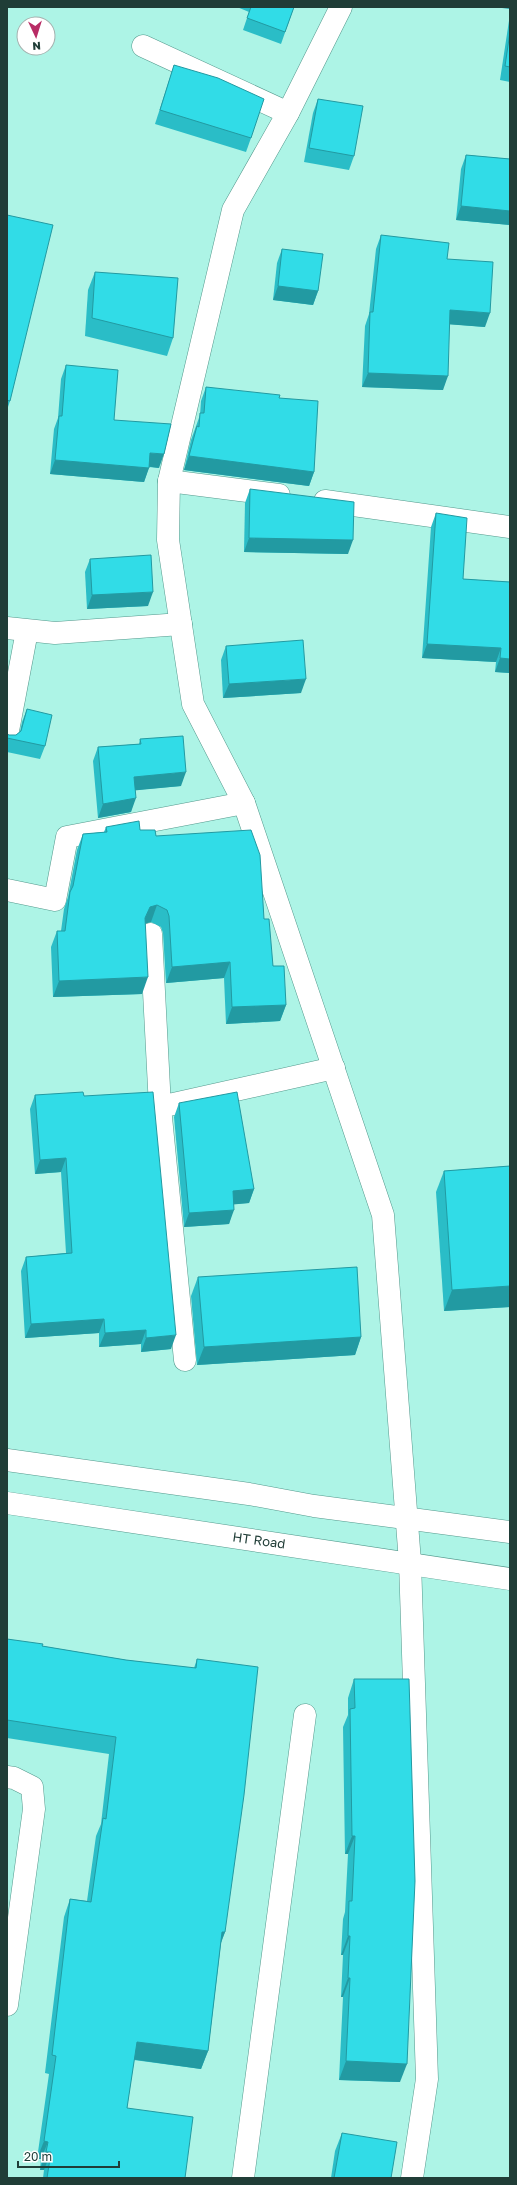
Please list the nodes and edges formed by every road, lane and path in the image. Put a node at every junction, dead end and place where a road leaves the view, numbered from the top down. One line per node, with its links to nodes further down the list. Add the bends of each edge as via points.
1 (341, 7): 3 (street)
2 (142, 46): 3 (street)
3 (288, 113): 4 (street, via 233,210)
4 (169, 481): 5 (street, via 430,514); 6 (street, via 168,540)
5 (510, 527)
6 (181, 624): 7 (street, via 56,633); 9 (street, via 193,704)
7 (17, 629): 8 (street)
8 (7, 736)
9 (244, 803): 10 (street, via 67,837 55,900); 12 (street)
10 (7, 890)
11 (151, 934): 13 (street)
12 (334, 1068): 13 (street); 17 (street, via 383,1215)
13 (160, 1107): 14 (street)
14 (184, 1360)
15 (7, 1460): 17 (street)
16 (7, 1503): 19 (street, HT Road)
17 (407, 1519): 18 (street); 19 (street)
18 (510, 1532)
19 (410, 1562): 20 (street, HT Road); 25 (street, via 427,2079)
20 (510, 1579)
21 (305, 1715): 24 (street)
22 (7, 1777): 23 (street, via 32,1788 34,1809)
23 (7, 2005)
24 (243, 2178)
25 (412, 2178)

